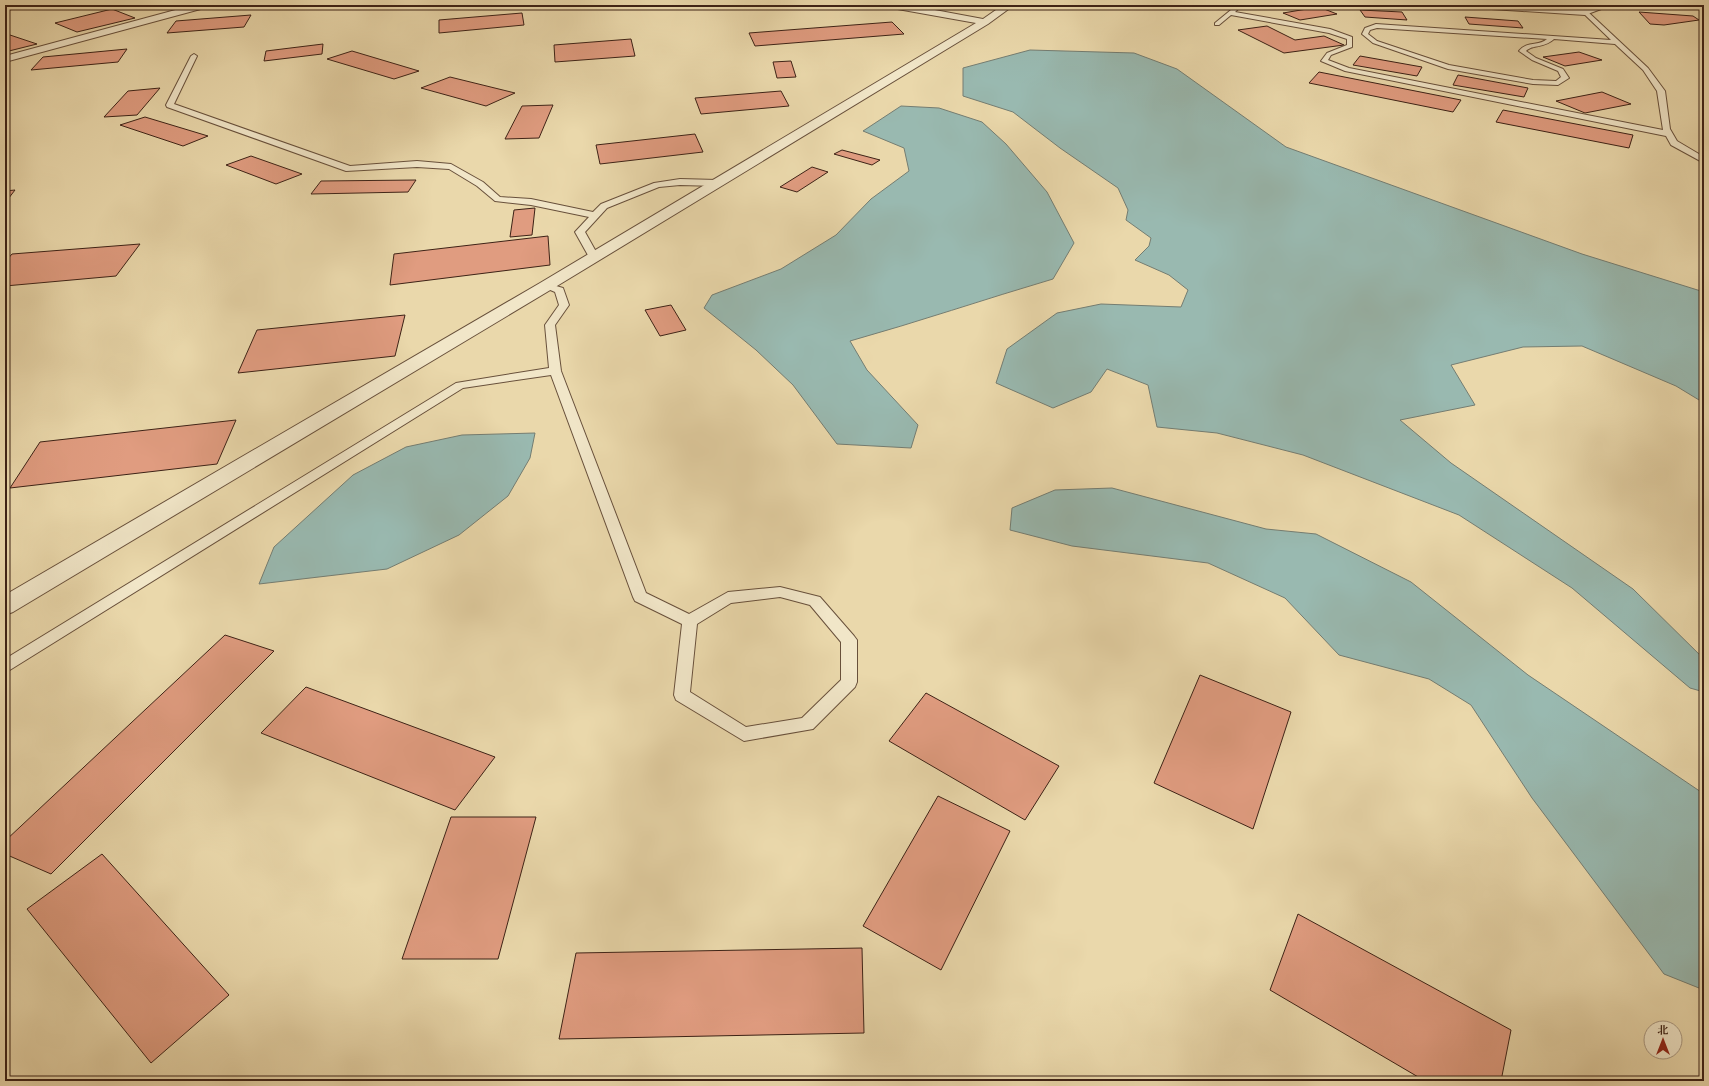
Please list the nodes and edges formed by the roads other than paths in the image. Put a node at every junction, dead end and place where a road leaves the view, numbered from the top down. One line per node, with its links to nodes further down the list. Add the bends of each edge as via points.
1 (205, 5): 14 (street)
2 (892, 5): 9 (street)
3 (1009, 5): 9 (street)
4 (1238, 5): 7 (lane)
5 (1476, 5): 8 (street)
6 (1607, 5): 8 (street)
7 (1230, 12): 10 (lane); 15 (lane, via 1330,31 1350,38 1350,46 1329,54 1324,62 1347,70)
8 (1585, 12): 12 (lane)
9 (985, 22): 17 (street)
10 (1217, 24)
11 (1553, 38): 11 (lane, via 1376,26 1367,29 1365,34 1375,42 1448,67 1526,81 1558,83 1565,78 1561,70 1522,51 1526,46 1545,44); 12 (lane)
12 (1617, 42): 15 (lane, via 1646,69 1661,91)
13 (194, 56): 18 (lane, via 170,105 349,169 417,164 451,167 498,198)
14 (5, 59)
15 (1669, 134): 16 (lane, via 1674,143)
16 (1704, 162)
17 (717, 183): 18 (lane, via 680,182 657,185 604,206); 19 (street)
18 (595, 215): 19 (lane, via 580,232)
19 (594, 257): 20 (street)
20 (546, 286): 21 (lane, via 559,290 564,305 550,325); 22 (street)
21 (555, 371): 23 (lane, via 640,596); 24 (lane, via 460,385)
22 (5, 606)
23 (690, 621): 23 (lane, via 682,695 744,734 807,724 849,682 849,640 815,601 780,592 728,598)
24 (5, 666)

